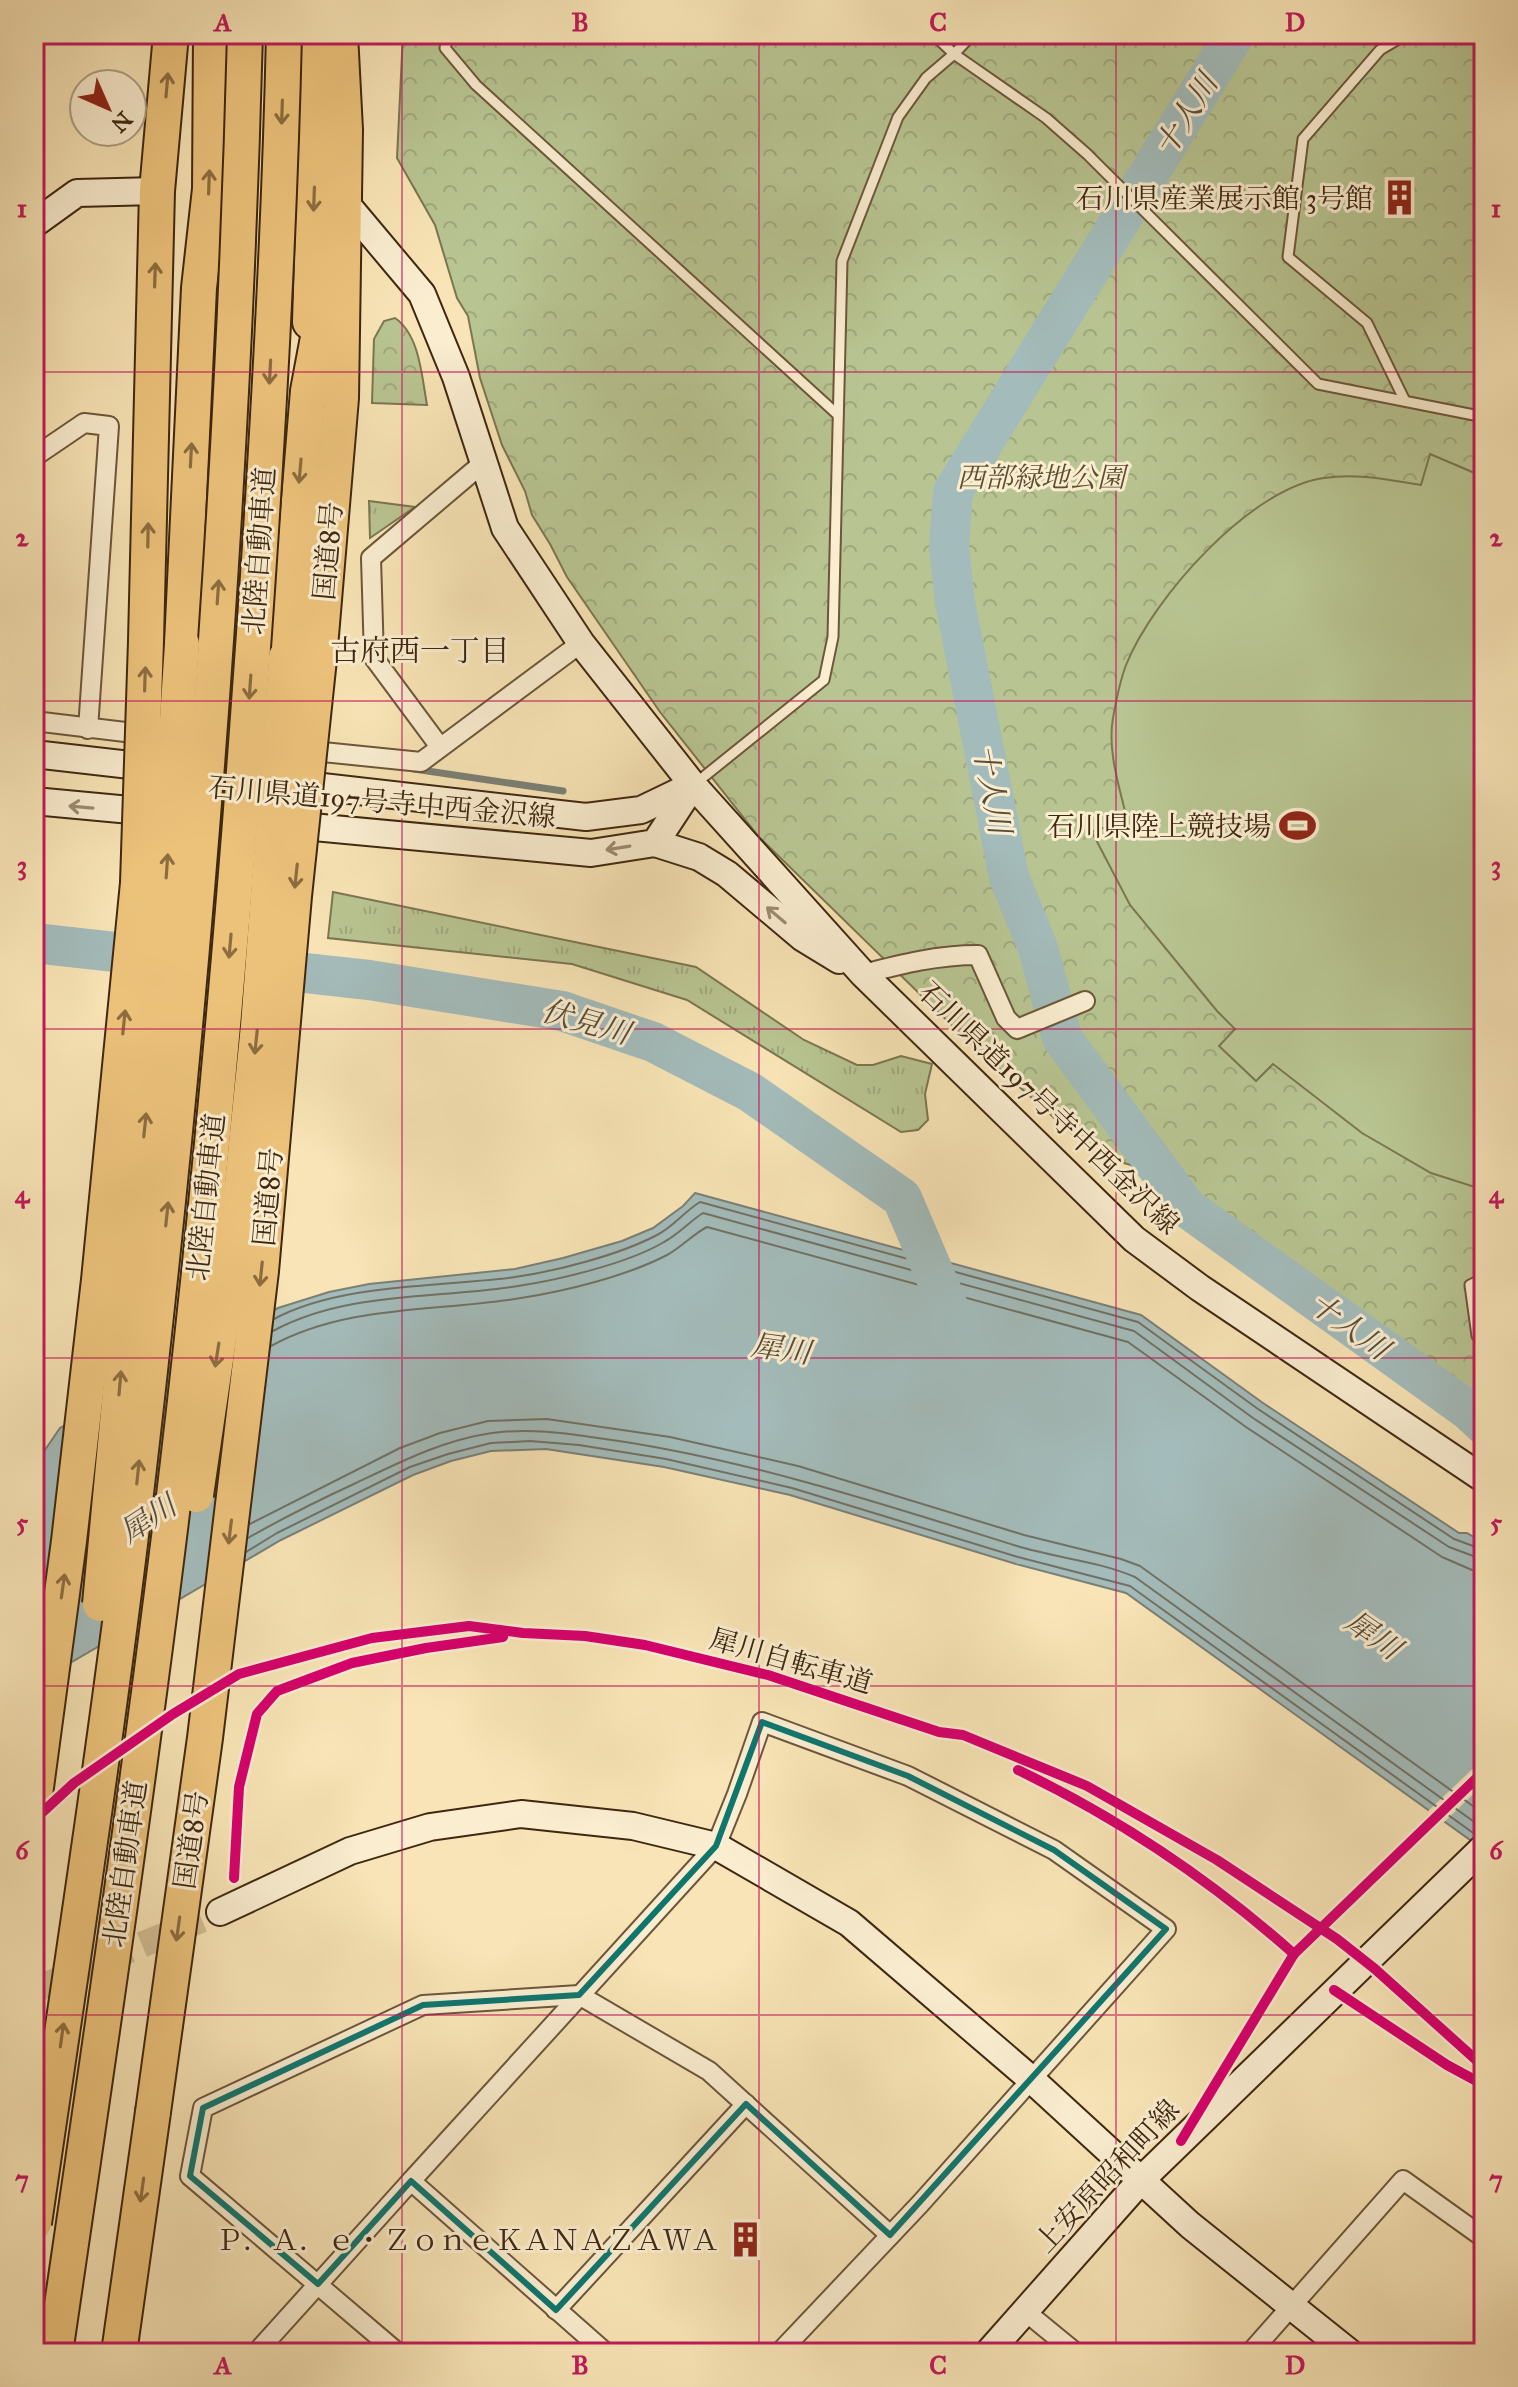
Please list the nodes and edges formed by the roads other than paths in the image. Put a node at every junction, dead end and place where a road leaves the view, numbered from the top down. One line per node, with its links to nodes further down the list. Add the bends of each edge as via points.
1 (171, 34): 14 (highway, one-way to 1)
2 (211, 34): 17 (highway, one-way to 2, via 210,189)
3 (245, 34): 42 (highway, 北陸自動車道, one-way to 3, bridge, via 131,1532 199,881 224,510)
4 (284, 34): 43 (highway, 北陸自動車道, one-way to 43, bridge, via 263,505 236,886 170,1529)
5 (340, 34): 13 (highway, 国道8号)
6 (360, 34): 13 (highway)
7 (449, 34): 20 (lane, via 445,48 476,85)
8 (933, 34): 12 (lane)
9 (973, 34): 12 (lane)
10 (1407, 34): 19 (lane, via 1380,50 1303,139 1288,257 1367,323)
11 (319, 50): 18 (highway, one-way to 18)
12 (954, 54): 19 (lane, via 1046,118 1087,154 1318,384); 20 (lane, via 926,78 898,117 842,261)
13 (345, 130): 15 (highway, 国道8号)
14 (157, 191): 16 (main road, via 77,193); 17 (highway, via 170,198 192,231); 38 (highway, one-way to 14, bridge, via 99,1280 138,883)
15 (343, 200): 18 (highway); 23 (main road, 石川県道197号寺中西金沢線, via 422,294); 25 (highway, 国道8号, via 341,398)
16 (34, 224)
17 (199, 288): 42 (highway, one-way to 17, bridge, via 95,1657 158,1007)
18 (308, 391): 25 (highway, one-way to 25)
19 (1404, 399): 21 (lane)
20 (838, 415): 30 (lane, via 833,637 824,680)
21 (1484, 417)
22 (34, 457): 27 (street, via 84,423 109,426)
23 (483, 463): 24 (main road, 石川県道197号寺中西金沢線, via 505,528); 28 (street, via 371,558 374,658)
24 (581, 643): 28 (street); 30 (main road, 石川県道197号寺中西金沢線)
25 (302, 658): 43 (highway, one-way to 43, bridge, via 242,1183 183,1578 140,1829); 57 (highway, 国道8号, one-way to 57, bridge, via 294,896 261,1271 205,1738)
26 (34, 721): 27 (street)
27 (88, 729): 28 (street, via 421,762)
28 (440, 747)
29 (34, 754): 30 (main road, 石川県道197号寺中西金沢線, via 586,817 641,810)
30 (693, 785): 32 (main road); 33 (main road, 石川県道197号寺中西金沢線)
31 (34, 801): 32 (main road, 石川県道197号寺中西金沢線, one-way to 31, via 591,853)
32 (655, 843): 33 (main road, one-way to 32, via 803,938 727,874 699,857)
33 (863, 974): 34 (street, via 917,960 978,955 1006,1018 1017,1029); 37 (main road, 石川県道197号寺中西金沢線, via 1134,1239)
34 (1085, 1001)
35 (1484, 1278): 36 (lane, via 1470,1285 1477,1336)
36 (1484, 1343)
37 (1476, 1474)
38 (34, 1802)
39 (716, 1846): 41 (main road, via 633,1826 521,1814 430,1827 350,1851); 44 (street); 45 (main road, via 849,1923); 45 (street, via 762,1722 908,1776 1054,1850 1166,1929)
40 (1484, 1847): 47 (main road, 上安原昭和町線)
41 (220, 1912)
42 (76, 1936): 49 (highway, 北陸自動車道, one-way to 42, bridge)
43 (115, 1937): 56 (highway, 北陸自動車道, bridge)
44 (579, 1995): 46 (street, via 709,2071); 48 (street); 52 (street, via 423,2005 203,2108 190,2176)
45 (1032, 2080): 47 (main road); 50 (street)
46 (746, 2104): 50 (street); 54 (street)
47 (1142, 2179): 53 (main road, via 1190,2225); 55 (main road, 上安原昭和町線)
48 (411, 2181): 52 (street); 54 (street)
49 (34, 2223)
50 (890, 2235): 61 (street)
51 (1484, 2238): 53 (street, via 1403,2180)
52 (318, 2284): 58 (street); 59 (street)
53 (1292, 2306): 64 (street); 65 (main road)
54 (556, 2310): 60 (street)
55 (1026, 2312): 62 (main road, 上安原昭和町線); 63 (street)
56 (55, 2353)
57 (119, 2353)
58 (256, 2353)
59 (398, 2353)
60 (606, 2353)
61 (779, 2353)
62 (988, 2353)
63 (1076, 2353)
64 (1250, 2353)
65 (1350, 2353)

